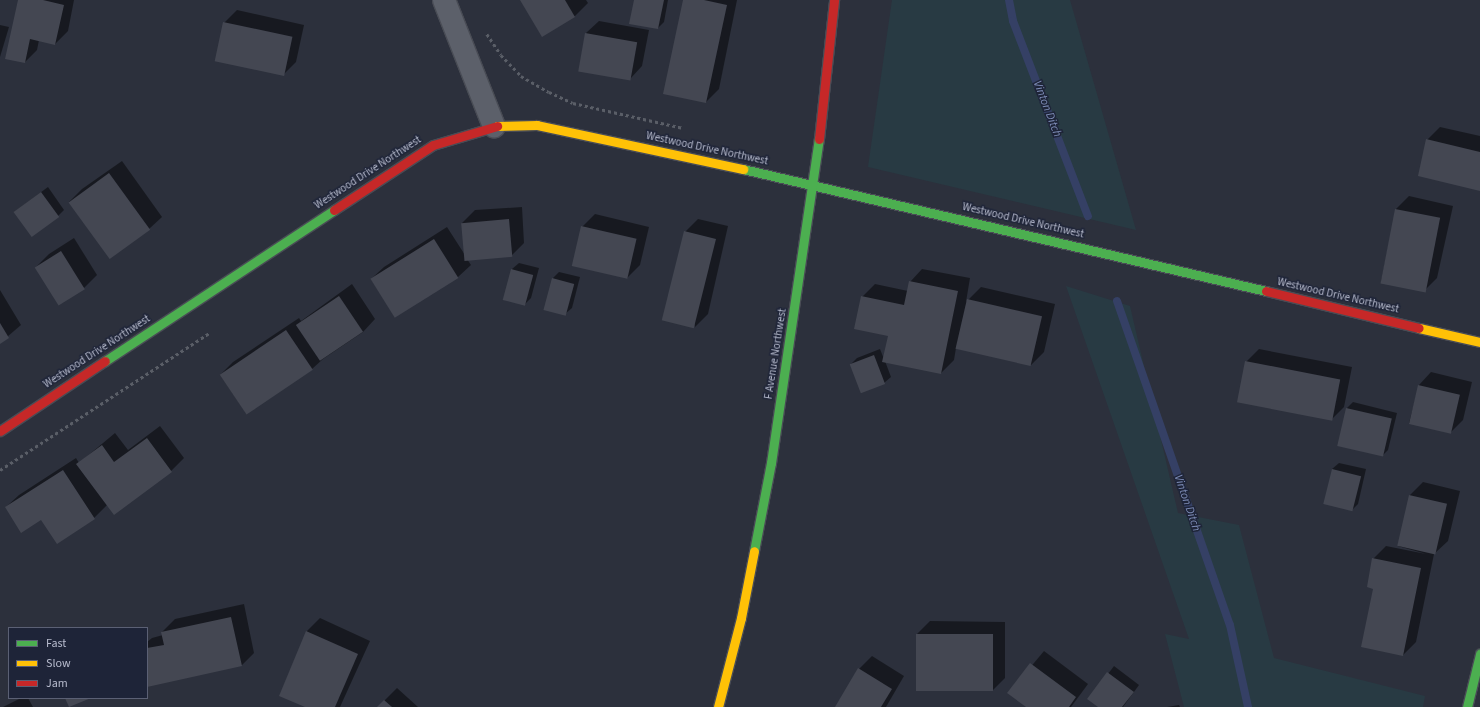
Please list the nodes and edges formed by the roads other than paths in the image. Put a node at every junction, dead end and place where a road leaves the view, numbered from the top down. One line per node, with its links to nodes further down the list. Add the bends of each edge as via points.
1 (444, 0): 3 (street)
2 (834, 0): 4 (street, F Avenue Northwest)
3 (494, 126): 4 (street, Westwood Drive Northwest, via 537,125); 6 (street, Westwood Drive Northwest, via 432,145)
4 (814, 184): 5 (street, Westwood Drive Northwest); 8 (street, F Avenue Northwest, via 771,463 741,618)
5 (1480, 342)
6 (0, 431)
7 (1479, 666): 9 (street)
8 (718, 707)
9 (1467, 707)

